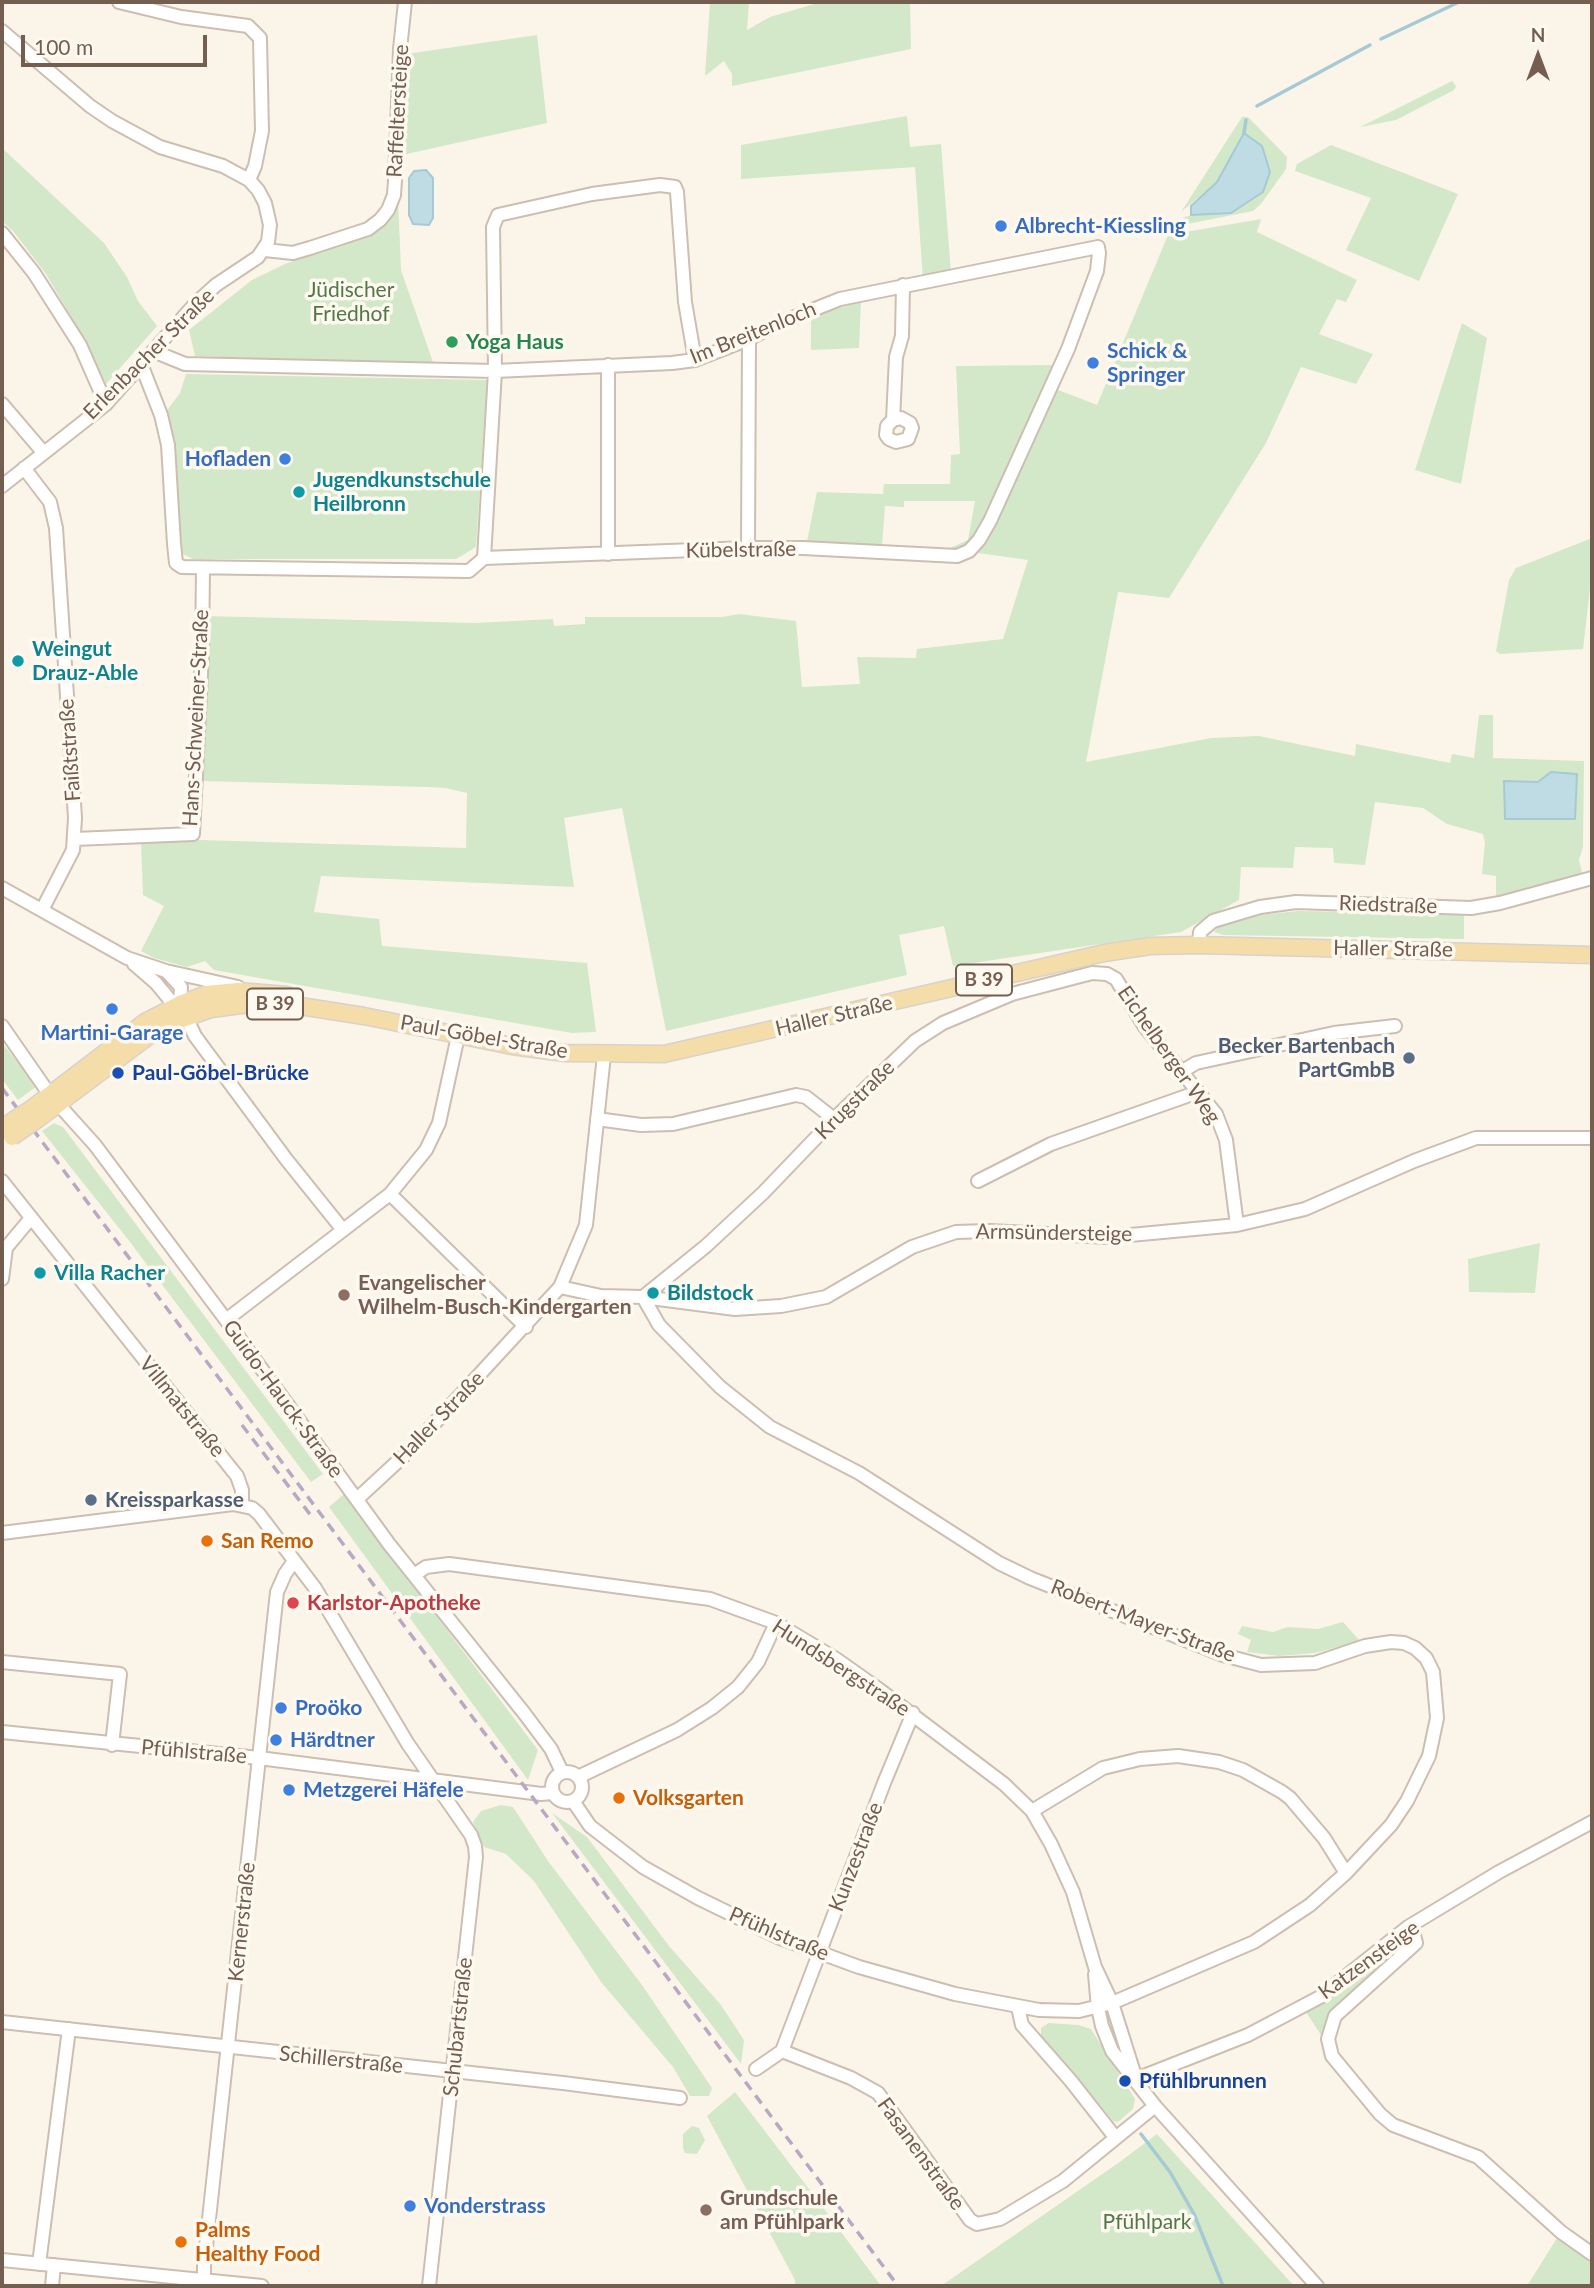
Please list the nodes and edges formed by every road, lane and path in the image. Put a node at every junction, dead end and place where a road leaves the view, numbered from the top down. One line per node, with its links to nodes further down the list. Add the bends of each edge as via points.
1 (119, 2): 4 (street, via 248,26 260,38 262,131)
2 (405, 2): 7 (street, Raffeltersteige, via 394,194 388,210 368,229 310,248 293,253)
3 (2, 31): 4 (street, via 112,121 160,147 223,166)
4 (249, 180): 7 (street, via 268,213 270,235)
5 (2, 233): 16 (street, via 80,345)
6 (1098, 247): 8 (street, Im Breitenloch); 21 (street, Kübelstraße, via 1097,271 1068,349 990,521 969,551 946,556)
7 (265, 250): 10 (street, Erlenbacher Straße, via 202,298)
8 (903, 285): 9 (street, Im Breitenloch, via 840,299); 17 (street)
9 (749, 339): 11 (street, Im Breitenloch); 21 (street)
10 (153, 351): 12 (street, Erlenbacher Straße); 14 (street, Im Breitenloch, via 186,364)
11 (695, 360): 13 (street, Im Breitenloch); 14 (street, via 684,292 677,192 670,184 592,194 498,215 493,227)
12 (141, 364): 16 (street, Erlenbacher Straße); 24 (street, Kübelstraße, via 168,445 176,563 183,568)
13 (608, 365): 14 (street, Im Breitenloch); 22 (street)
14 (495, 372): 23 (street)
15 (2, 404): 18 (street)
16 (106, 404): 18 (street, Erlenbacher Straße)
17 (893, 419)
18 (43, 452): 19 (street, Erlenbacher Straße)
19 (24, 468): 20 (street, Erlenbacher Straße); 25 (street, Faißtstraße, via 50,502 56,528)
20 (2, 486)
21 (748, 548): 22 (street, Kübelstraße)
22 (608, 554): 23 (street, Kübelstraße)
23 (484, 558): 24 (street, Kübelstraße, via 469,571)
24 (203, 568): 25 (street, Hans-Schweiner-Straße, via 193,834)
25 (75, 839): 28 (street, Faißtstraße)
26 (1592, 878): 29 (street, Riedstraße, via 1471,908 1296,902 1260,907 1213,921 1200,932)
27 (2, 888): 28 (street)
28 (43, 910): 31 (street)
29 (1199, 945): 30 (main road, Haller Straße / B 39); 40 (main road, Haller Straße / B 39, via 1104,953 664,1054)
30 (1592, 955)
31 (127, 958): 32 (street); 35 (street)
32 (166, 971): 34 (street); 35 (street, via 181,987)
33 (1107, 974): 41 (street, Eichelberger Weg, via 1119,984 1145,1027); 45 (street, Krugstraße, via 1092,973 1013,994 943,1023 915,1041)
34 (270, 993): 35 (main road, Paul-Göbel-Straße / B 39, via 206,995); 36 (main road, Paul-Göbel-Straße / B 39)
35 (183, 1010): 36 (main road, Paul-Göbel-Straße / B 39, via 269,1003); 43 (main road, Paul-Göbel-Straße / B 39); 53 (street, via 195,1036)
36 (364, 1016): 39 (main road, Paul-Göbel-Straße / B 39)
37 (2, 1026): 43 (street, Guido-Hauck-Straße)
38 (1395, 1026): 41 (street, via 1334,1033 1196,1063)
39 (458, 1036): 40 (main road, Paul-Göbel-Straße / B 39); 50 (street, via 439,1123 426,1150)
40 (604, 1055): 44 (street, Haller Straße)
41 (1181, 1072): 42 (street, Eichelberger Weg)
42 (1198, 1092): 49 (street, via 1051,1144); 52 (street, Eichelberger Weg, via 1216,1114 1226,1140)
43 (54, 1099): 46 (main road, Paul-Göbel-Straße / B 39, bridge); 57 (street, Guido-Hauck-Straße, via 95,1145)
44 (597, 1119): 45 (street, via 673,1124 796,1095 806,1097); 55 (street, Haller Straße, via 586,1225)
45 (834, 1119): 56 (street, Krugstraße, via 754,1202)
46 (5, 1135)
47 (1592, 1138): 52 (street, Armsündersteige, via 1476,1139 1305,1209)
48 (2, 1181): 51 (street, Villmatstraße)
49 (978, 1181)
50 (390, 1194): 53 (street); 58 (street)
51 (31, 1218): 54 (street, via 6,1248); 60 (street, Villmatstraße, via 237,1476)
52 (1237, 1225): 56 (street, Armsündersteige, via 1109,1237 956,1232 912,1247 826,1297 735,1309)
53 (343, 1230): 57 (street)
54 (2, 1279)
55 (560, 1287): 56 (street, Armsündersteige, via 601,1296); 58 (street, Haller Straße)
56 (643, 1297): 77 (street, Robert-Mayer-Straße, via 659,1325 720,1387 770,1427 859,1474 1030,1578 1223,1655 1261,1665 1315,1663 1391,1642 1415,1648 1433,1672 1437,1699 1429,1756 1391,1825)
57 (226, 1320): 59 (street, Guido-Hauck-Straße)
58 (526, 1327): 59 (street, Haller Straße)
59 (357, 1499): 63 (street, Guido-Hauck-Straße)
60 (242, 1505): 61 (street); 62 (street, via 259,1514)
61 (2, 1534)
62 (294, 1561): 69 (street, Kernerstraße, via 276,1592); 72 (street, via 315,1588)
63 (414, 1575): 64 (street, Hundsbergstraße, via 426,1567 449,1564 710,1599); 70 (street, Guido-Hauck-Straße, via 531,1722)
64 (776, 1623): 66 (street, Hundsbergstraße); 71 (street, via 758,1662 738,1687 712,1708 677,1730)
65 (2, 1662): 68 (street, via 120,1674)
66 (913, 1713): 75 (street, Hundsbergstraße); 79 (street, Kunzestraße)
67 (2, 1732): 68 (street, Pfühlstraße)
68 (111, 1745): 69 (street, Pfühlstraße)
69 (259, 1758): 72 (street, Pfühlstraße); 86 (street, Kernerstraße)
70 (562, 1772): 71 (street); 73 (street, via 552,1783)
71 (578, 1777): 74 (street, via 582,1790)
72 (431, 1781): 73 (street, Pfühlstraße); 89 (street, Schubartstraße, via 471,1835 476,1851)
73 (552, 1793): 74 (street, via 563,1802)
74 (573, 1801): 79 (street, Pfühlstraße, via 590,1826 643,1867 743,1921)
75 (1032, 1811): 77 (street, via 1103,1768 1178,1756 1219,1762 1243,1770 1290,1798); 80 (street, Hundsbergstraße, via 1073,1892)
76 (1592, 1822): 78 (street, Katzensteige)
77 (1346, 1873): 81 (street, Robert-Mayer-Straße, via 1310,1905 1254,1942)
78 (1408, 1927): 90 (street, Katzensteige, via 1320,1997 1248,2035); 94 (street, via 1416,1943 1335,2016 1328,2039 1332,2056 1394,2125 1478,2157)
79 (819, 1953): 82 (street, Pfühlstraße, via 901,1979); 87 (street, Kunzestraße)
80 (1095, 1967): 81 (street, Hundsbergstraße); 83 (street, Hundsbergstraße)
81 (1112, 2003): 83 (street, Pfühlstraße); 90 (street, Hundsbergstraße)
82 (1018, 2007): 83 (street, Pfühlstraße); 93 (street, via 1026,2031)
83 (1098, 2008): 90 (street, Hundsbergstraße, via 1112,2051)
84 (2, 2022): 85 (street, Schillerstraße)
85 (69, 2029): 86 (street, Schillerstraße); 96 (street)
86 (229, 2047): 89 (street, Schillerstraße); 98 (street, Kernerstraße)
87 (782, 2050): 88 (street); 93 (street, Fasanenstraße, via 878,2093 977,2224 1024,2206 1063,2181)
88 (756, 2069)
89 (453, 2073): 91 (street, Schillerstraße); 101 (street, Schubartstraße)
90 (1136, 2079): 92 (street)
91 (680, 2098)
92 (1155, 2106): 93 (street, Fasanenstraße); 102 (street)
93 (1115, 2137)
94 (1592, 2254)
95 (2, 2260): 96 (street)
96 (38, 2264): 97 (street)
97 (54, 2265): 98 (street); 99 (street)
98 (203, 2283): 100 (street)
99 (52, 2286)
100 (262, 2286)
101 (429, 2286)
102 (1317, 2286)

